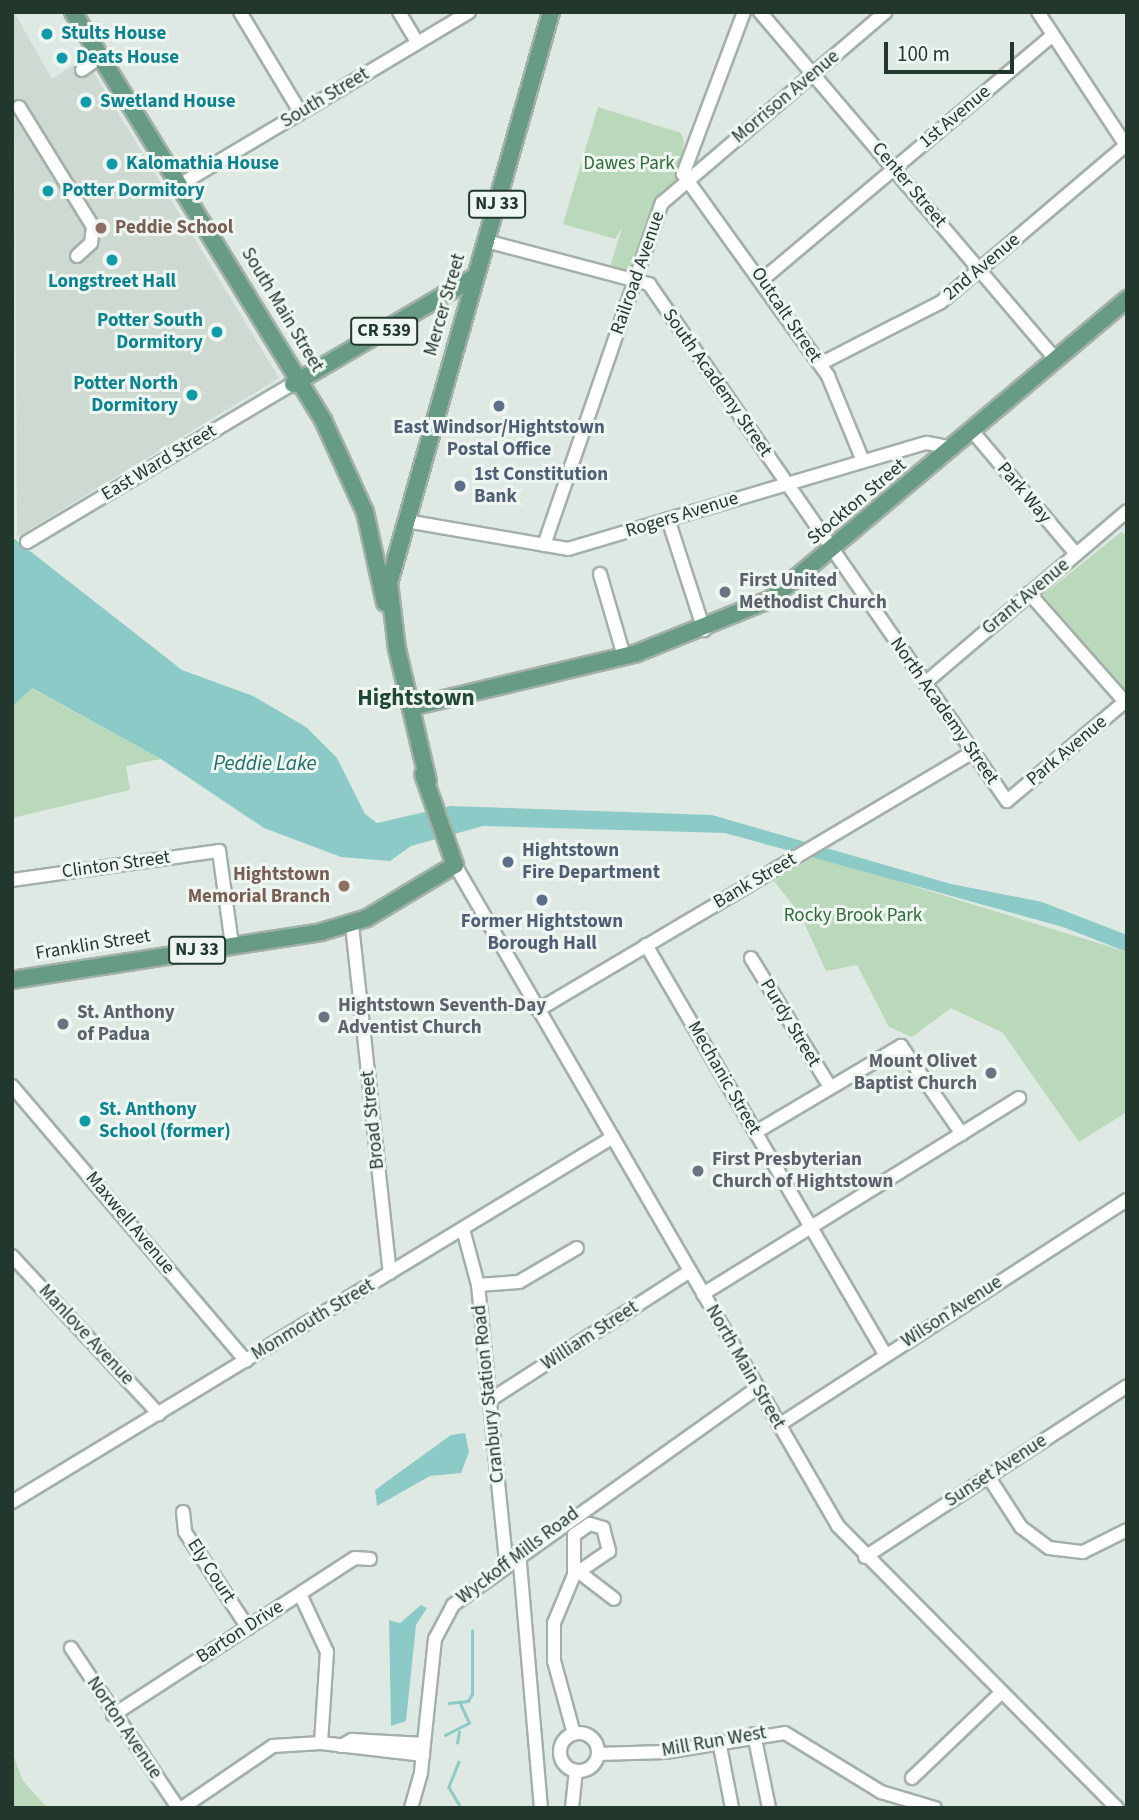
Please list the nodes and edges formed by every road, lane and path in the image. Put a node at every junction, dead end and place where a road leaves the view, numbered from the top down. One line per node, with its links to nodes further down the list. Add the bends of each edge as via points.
1 (73, 12): 18 (main road, South Main Street)
2 (240, 12): 14 (street)
3 (399, 12): 11 (street)
4 (469, 12): 11 (street, South Street)
5 (551, 12): 19 (main road, Mercer Street / NJ 33)
6 (744, 12): 17 (street, via 684,161)
7 (760, 12): 12 (street, Center Street)
8 (886, 12): 12 (street, Morrison Avenue)
9 (1038, 12): 10 (street)
10 (1053, 35): 15 (street); 16 (street, 1st Avenue)
11 (417, 42): 14 (street, South Street)
12 (814, 73): 16 (street, Center Street); 17 (street, Morrison Avenue)
13 (19, 107): 20 (street, via 93,227 91,243)
14 (300, 112): 18 (street, South Street)
15 (1126, 145): 21 (street, 2nd Avenue)
16 (894, 168): 21 (street, Center Street); 24 (street, 1st Avenue)
17 (687, 181): 23 (street, Railroad Avenue, via 658,210); 24 (street, Outcalt Street)
18 (181, 184): 28 (main road, South Main Street)
19 (486, 241): 22 (main road, Mercer Street / NJ 33); 23 (street)
20 (77, 256)
21 (980, 269): 26 (street, Center Street); 27 (street, 2nd Avenue, via 931,308)
22 (475, 277): 28 (main road, CR 539); 35 (main road, Mercer Street / NJ 33)
23 (636, 277): 32 (street, South Academy Street, via 649,285); 37 (street, Railroad Avenue)
24 (762, 280): 27 (street, Outcalt Street)
25 (1127, 299): 26 (main road, Stockton Street)
26 (1056, 360): 29 (main road, Stockton Street)
27 (820, 364): 31 (street, Outcalt Street, via 845,407)
28 (296, 382): 36 (street, East Ward Street); 42 (main road, South Main Street, via 357,492)
29 (973, 432): 30 (main road, Stockton Street); 39 (street, Park Way)
30 (953, 448): 31 (street, Rogers Avenue, via 927,443); 38 (main road, Stockton Street)
31 (863, 461): 32 (street, Rogers Avenue)
32 (786, 484): 34 (street, Rogers Avenue); 38 (street, South Academy Street)
33 (1124, 518): 39 (street, Grant Avenue)
34 (668, 519): 37 (street, Rogers Avenue, via 568,549); 43 (street)
35 (405, 521): 37 (street, Rogers Avenue); 42 (main road, Mercer Street / NJ 33, via 390,583)
36 (27, 541)
37 (544, 545)
38 (833, 551): 43 (main road, Stockton Street, via 771,599); 45 (street, North Academy Street)
39 (1076, 554): 41 (street, Grant Avenue)
40 (600, 574): 44 (street)
41 (1029, 593): 45 (street, Grant Avenue); 46 (street)
42 (390, 611): 47 (main road, NJ 33)
43 (704, 630): 44 (main road, Stockton Street)
44 (624, 656): 47 (main road, Stockton Street)
45 (925, 683): 48 (street, North Academy Street)
46 (1126, 702): 49 (street, Park Avenue)
47 (411, 707): 50 (main road, NJ 33)
48 (973, 752): 49 (street, North Academy Street); 56 (street, Bank Street)
49 (1007, 801)
50 (445, 839): 51 (main road, NJ 33); 52 (main road)
51 (455, 865): 52 (main road, Franklin Street / NJ 33); 59 (street, North Main Street)
52 (440, 876): 54 (main road, Franklin Street / NJ 33)
53 (12, 880): 55 (street, Clinton Street, via 219,851)
54 (352, 925): 55 (main road, Franklin Street / NJ 33); 72 (street, Broad Street)
55 (232, 945): 58 (main road, Franklin Street / NJ 33)
56 (646, 945): 59 (street, Bank Street); 63 (street, Mechanic Street)
57 (751, 958): 61 (street, Purdy Street)
58 (12, 980)
59 (538, 1010): 65 (street, North Main Street)
60 (12, 1086): 76 (street, Maxwell Avenue)
61 (830, 1087): 63 (street); 64 (street, via 901,1046)
62 (1018, 1098): 64 (street)
63 (755, 1132): 68 (street, Mechanic Street)
64 (962, 1135): 68 (street)
65 (613, 1137): 67 (street, Monmouth Street); 71 (street, North Main Street)
66 (1127, 1200): 75 (street, Wilson Avenue)
67 (463, 1229): 72 (street, Monmouth Street); 73 (street, Cranbury Station Road)
68 (813, 1230): 74 (street); 75 (street, Mechanic Street)
69 (577, 1248): 73 (street, via 519,1282)
70 (12, 1256): 80 (street, Manlove Avenue)
71 (690, 1271): 74 (street, North Main Street); 79 (street, William Street)
72 (390, 1273): 76 (street, Monmouth Street)
73 (478, 1286): 79 (street, Cranbury Station Road)
74 (703, 1294): 78 (street, North Main Street)
75 (886, 1355): 81 (street, Wilson Avenue)
76 (246, 1361): 80 (street, Monmouth Street)
77 (1127, 1385): 82 (street, Sunset Avenue)
78 (757, 1388): 81 (street, North Main Street); 85 (street, Wyckoff Mills Road)
79 (490, 1400): 91 (street, Cranbury Station Road)
80 (159, 1414): 83 (street, Monmouth Street)
81 (779, 1425): 89 (street, North Main Street, via 832,1518)
82 (988, 1476): 87 (street, via 1021,1527 1049,1548 1083,1552); 89 (street, Sunset Avenue)
83 (12, 1503)
84 (183, 1512): 95 (street, Ely Court, via 185,1532)
85 (569, 1517): 86 (street); 88 (street, Wyckoff Mills Road)
86 (578, 1530): 92 (street); 92 (street, via 603,1528 611,1546 606,1556)
87 (1127, 1530)
88 (519, 1552): 91 (street, Wyckoff Mills Road); 109 (street)
89 (865, 1557): 97 (street, North Main Street)
90 (370, 1559): 93 (street, Barton Drive, via 355,1558)
91 (506, 1561): 103 (street, Wyckoff Mills Road, via 465,1592 442,1620)
92 (577, 1573): 94 (street); 99 (street, via 557,1612 553,1642)
93 (300, 1594): 95 (street, Barton Drive); 102 (street, via 327,1652)
94 (614, 1599)
95 (248, 1628): 98 (street, Barton Drive)
96 (71, 1648): 98 (street, Norton Avenue)
97 (1002, 1692): 106 (street); 114 (street, North Main Street)
98 (113, 1715): 107 (street, Norton Avenue)
99 (574, 1734): 104 (street, via 593,1739); 105 (street, via 561,1750 563,1761)
100 (754, 1734): 101 (street, Mill Run West); 112 (street); 113 (street, Mill Run West, via 796,1736 881,1792)
101 (719, 1741): 104 (street, Mill Run West, via 664,1752); 111 (street)
102 (321, 1743): 103 (street); 107 (street, via 273,1746)
103 (424, 1749): 108 (street, Wyckoff Mills Road)
104 (598, 1754): 105 (street, via 593,1765)
105 (576, 1771): 110 (street)
106 (912, 1778)
107 (180, 1808)
108 (411, 1808)
109 (541, 1808)
110 (572, 1808)
111 (732, 1808)
112 (769, 1808)
113 (935, 1808)
114 (1117, 1808)

